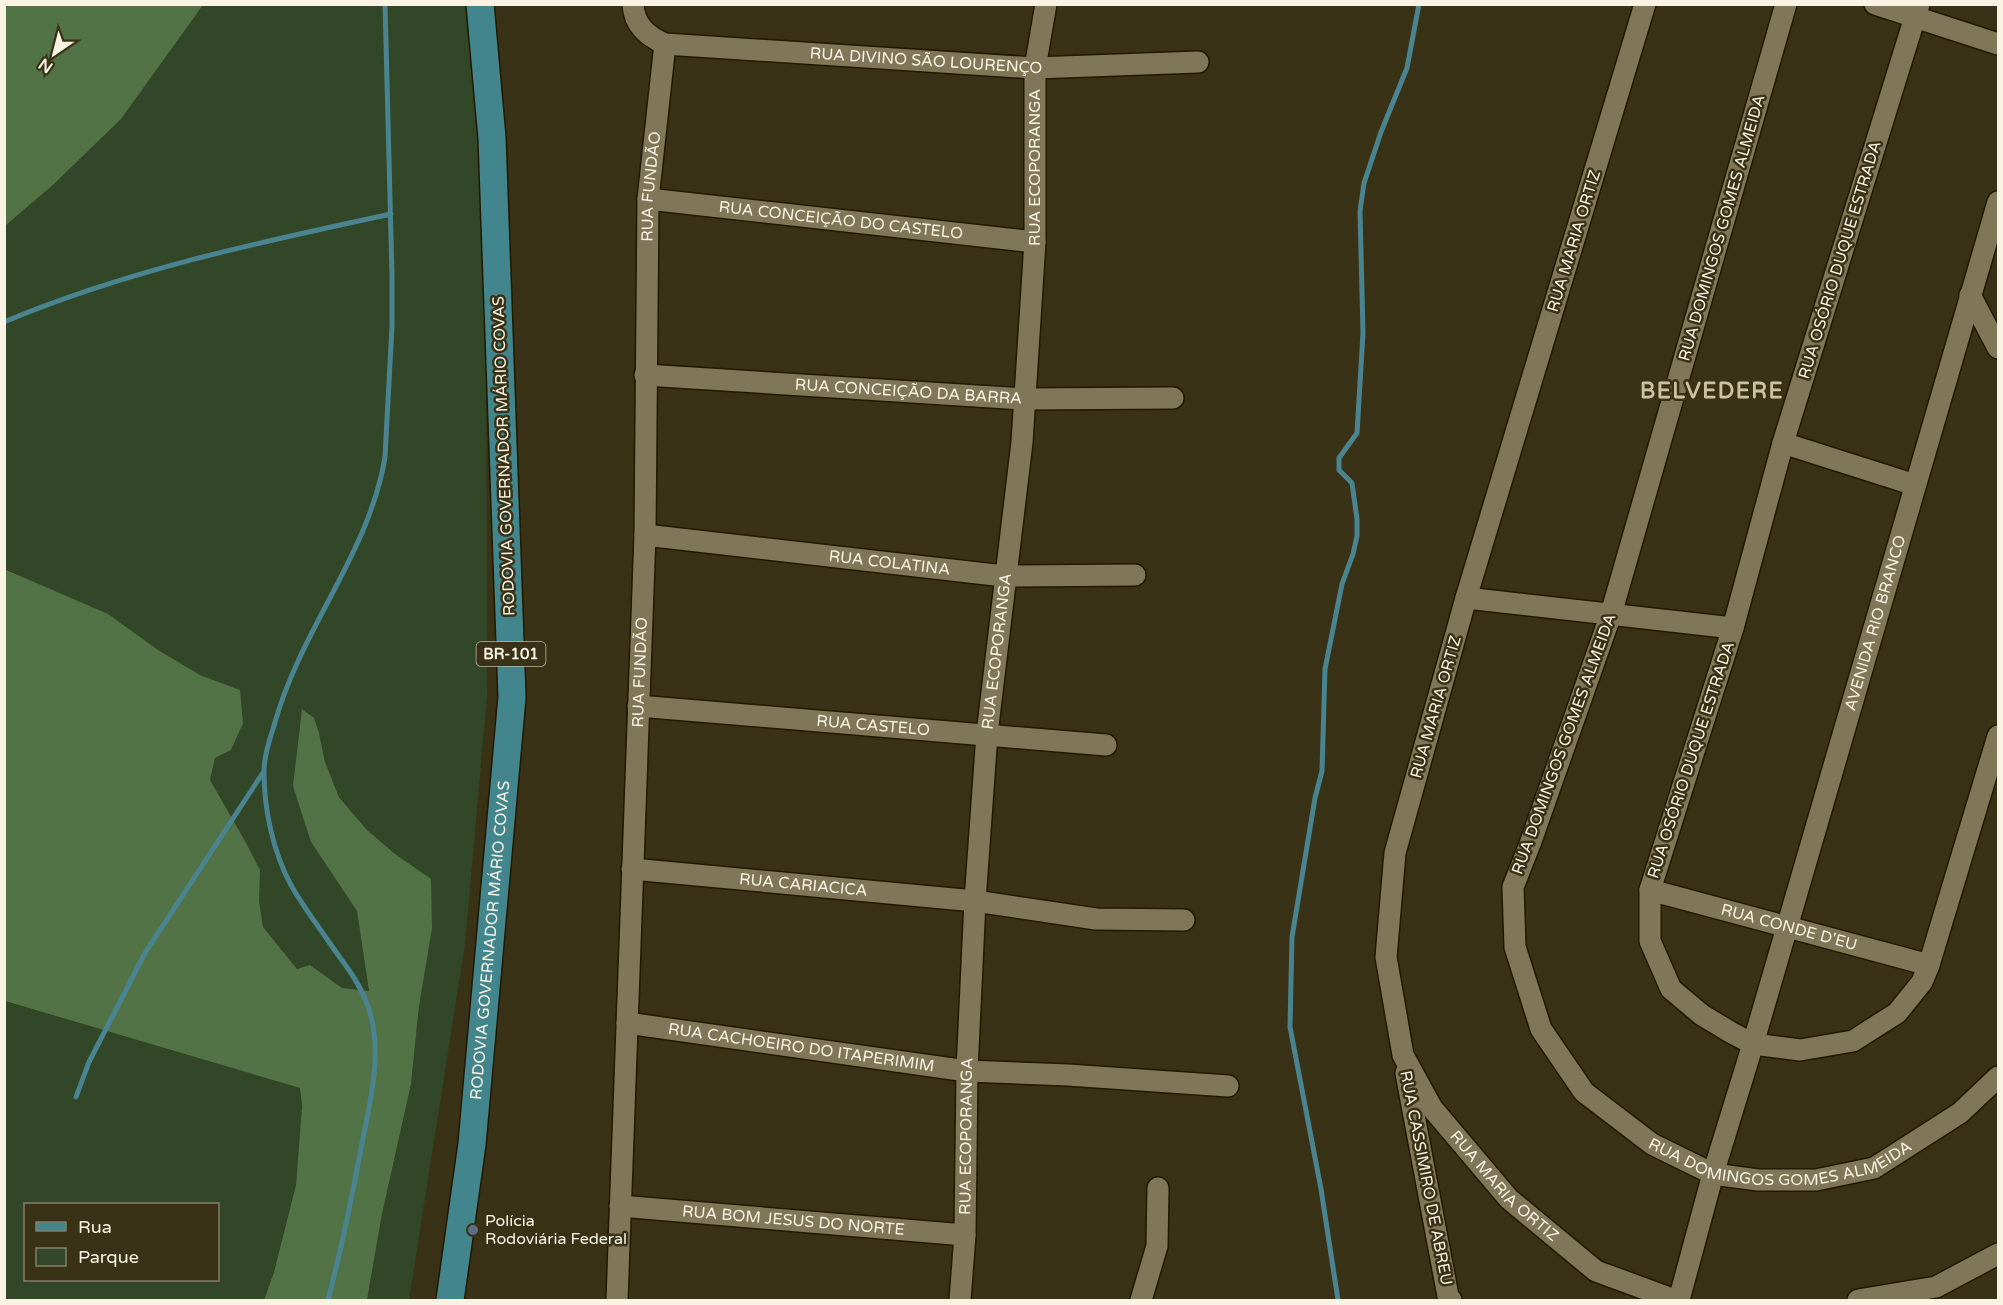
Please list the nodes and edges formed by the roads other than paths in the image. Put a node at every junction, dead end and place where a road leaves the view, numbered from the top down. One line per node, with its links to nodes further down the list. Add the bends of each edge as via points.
1 (480, 4): 49 (main road, RODOVIA GOVERNADOR MÁRIO COVAS / BR-101, via 492,138 512,697 472,1144)
2 (633, 4): 8 (street, via 640,27)
3 (1046, 4): 11 (street, RUA ECOPORANGA)
4 (1645, 4): 25 (street, RUA MARIA ORTIZ)
5 (1786, 4): 26 (street, RUA DOMINGOS GOMES ALMEIDA)
6 (1875, 4): 7 (street)
7 (1917, 11): 9 (street); 20 (street, RUA OSÓRIO DUQUE ESTRADA)
8 (660, 42): 11 (street, RUA DIVINO SÃO LOURENÇO); 12 (street, RUA FUNDÃO)
9 (1998, 44)
10 (1198, 62): 11 (street, RUA DIVINO SÃO LOURENÇO)
11 (1035, 68): 14 (street, RUA ECOPORANGA)
12 (648, 199): 14 (street, RUA CONCEIÇÃO DO CASTELO); 17 (street, RUA FUNDÃO)
13 (1998, 201): 15 (street, AVENIDA RIO BRANCO)
14 (1035, 242): 19 (street, RUA ECOPORANGA)
15 (1970, 295): 16 (street); 21 (street, AVENIDA RIO BRANCO)
16 (1998, 348)
17 (645, 375): 19 (street, RUA CONCEIÇÃO DA BARRA); 22 (street, RUA FUNDÃO)
18 (1173, 398): 19 (street, RUA CONCEIÇÃO DA BARRA)
19 (1024, 399): 24 (street, RUA ECOPORANGA)
20 (1783, 443): 21 (street); 27 (street, RUA OSÓRIO DUQUE ESTRADA)
21 (1915, 485): 36 (street, AVENIDA RIO BRANCO)
22 (645, 535): 24 (street, RUA COLATINA); 28 (street, RUA FUNDÃO)
23 (1135, 575): 24 (street, RUA COLATINA)
24 (1004, 576): 29 (street, RUA ECOPORANGA)
25 (1466, 598): 26 (street); 40 (street, RUA MARIA ORTIZ, via 1395,853 1386,957)
26 (1611, 614): 27 (street); 44 (street, RUA DOMINGOS GOMES ALMEIDA, via 1513,888 1515,947 1541,1029 1584,1092 1652,1144)
27 (1733, 628): 33 (street, RUA OSÓRIO DUQUE ESTRADA)
28 (638, 706): 29 (street, RUA CASTELO); 32 (street, RUA FUNDÃO)
29 (987, 734): 31 (street, RUA CASTELO); 34 (street, RUA ECOPORANGA)
30 (1998, 736): 37 (street, RUA OSÓRIO DUQUE ESTRADA)
31 (1106, 745)
32 (632, 869): 34 (street, RUA CARIACICA); 38 (street, RUA FUNDÃO)
33 (1650, 890): 36 (street, RUA CONDE D'EU); 39 (street, RUA OSÓRIO DUQUE ESTRADA, via 1650,941 1671,989 1702,1015)
34 (975, 901): 35 (street, RUA CARIACICA, via 1096,919); 41 (street, RUA ECOPORANGA)
35 (1184, 920)
36 (1787, 926): 37 (street, RUA CONDE D'EU); 39 (street, AVENIDA RIO BRANCO)
37 (1929, 965): 39 (street, RUA OSÓRIO DUQUE ESTRADA, via 1922,982 1897,1013 1853,1041 1800,1050)
38 (627, 1023): 41 (street, RUA CACHOEIRO DO ITAPERIMIM); 46 (street, RUA FUNDÃO)
39 (1753, 1044): 44 (street, AVENIDA RIO BRANCO)
40 (1403, 1055): 53 (street, RUA CASSIMIRO DE ABREU); 54 (street, RUA MARIA ORTIZ, via 1432,1108 1509,1198 1596,1271)
41 (967, 1071): 43 (street, RUA CACHOEIRO DO ITAPERIMIM); 47 (street, RUA ECOPORANGA)
42 (1998, 1077): 44 (street, RUA DOMINGOS GOMES ALMEIDA, via 1960,1113 1874,1168 1816,1180 1758,1180)
43 (1228, 1086)
44 (1713, 1174): 54 (street, AVENIDA RIO BRANCO)
45 (1158, 1188): 52 (street, via 1157,1246)
46 (620, 1206): 47 (street, RUA BOM JESUS DO NORTE); 50 (street, RUA FUNDÃO)
47 (965, 1235): 51 (street, RUA ECOPORANGA)
48 (1998, 1254): 55 (street, via 1936,1287)
49 (450, 1300)
50 (617, 1300)
51 (960, 1300)
52 (1141, 1300)
53 (1451, 1300)
54 (1677, 1300)
55 (1858, 1300)

